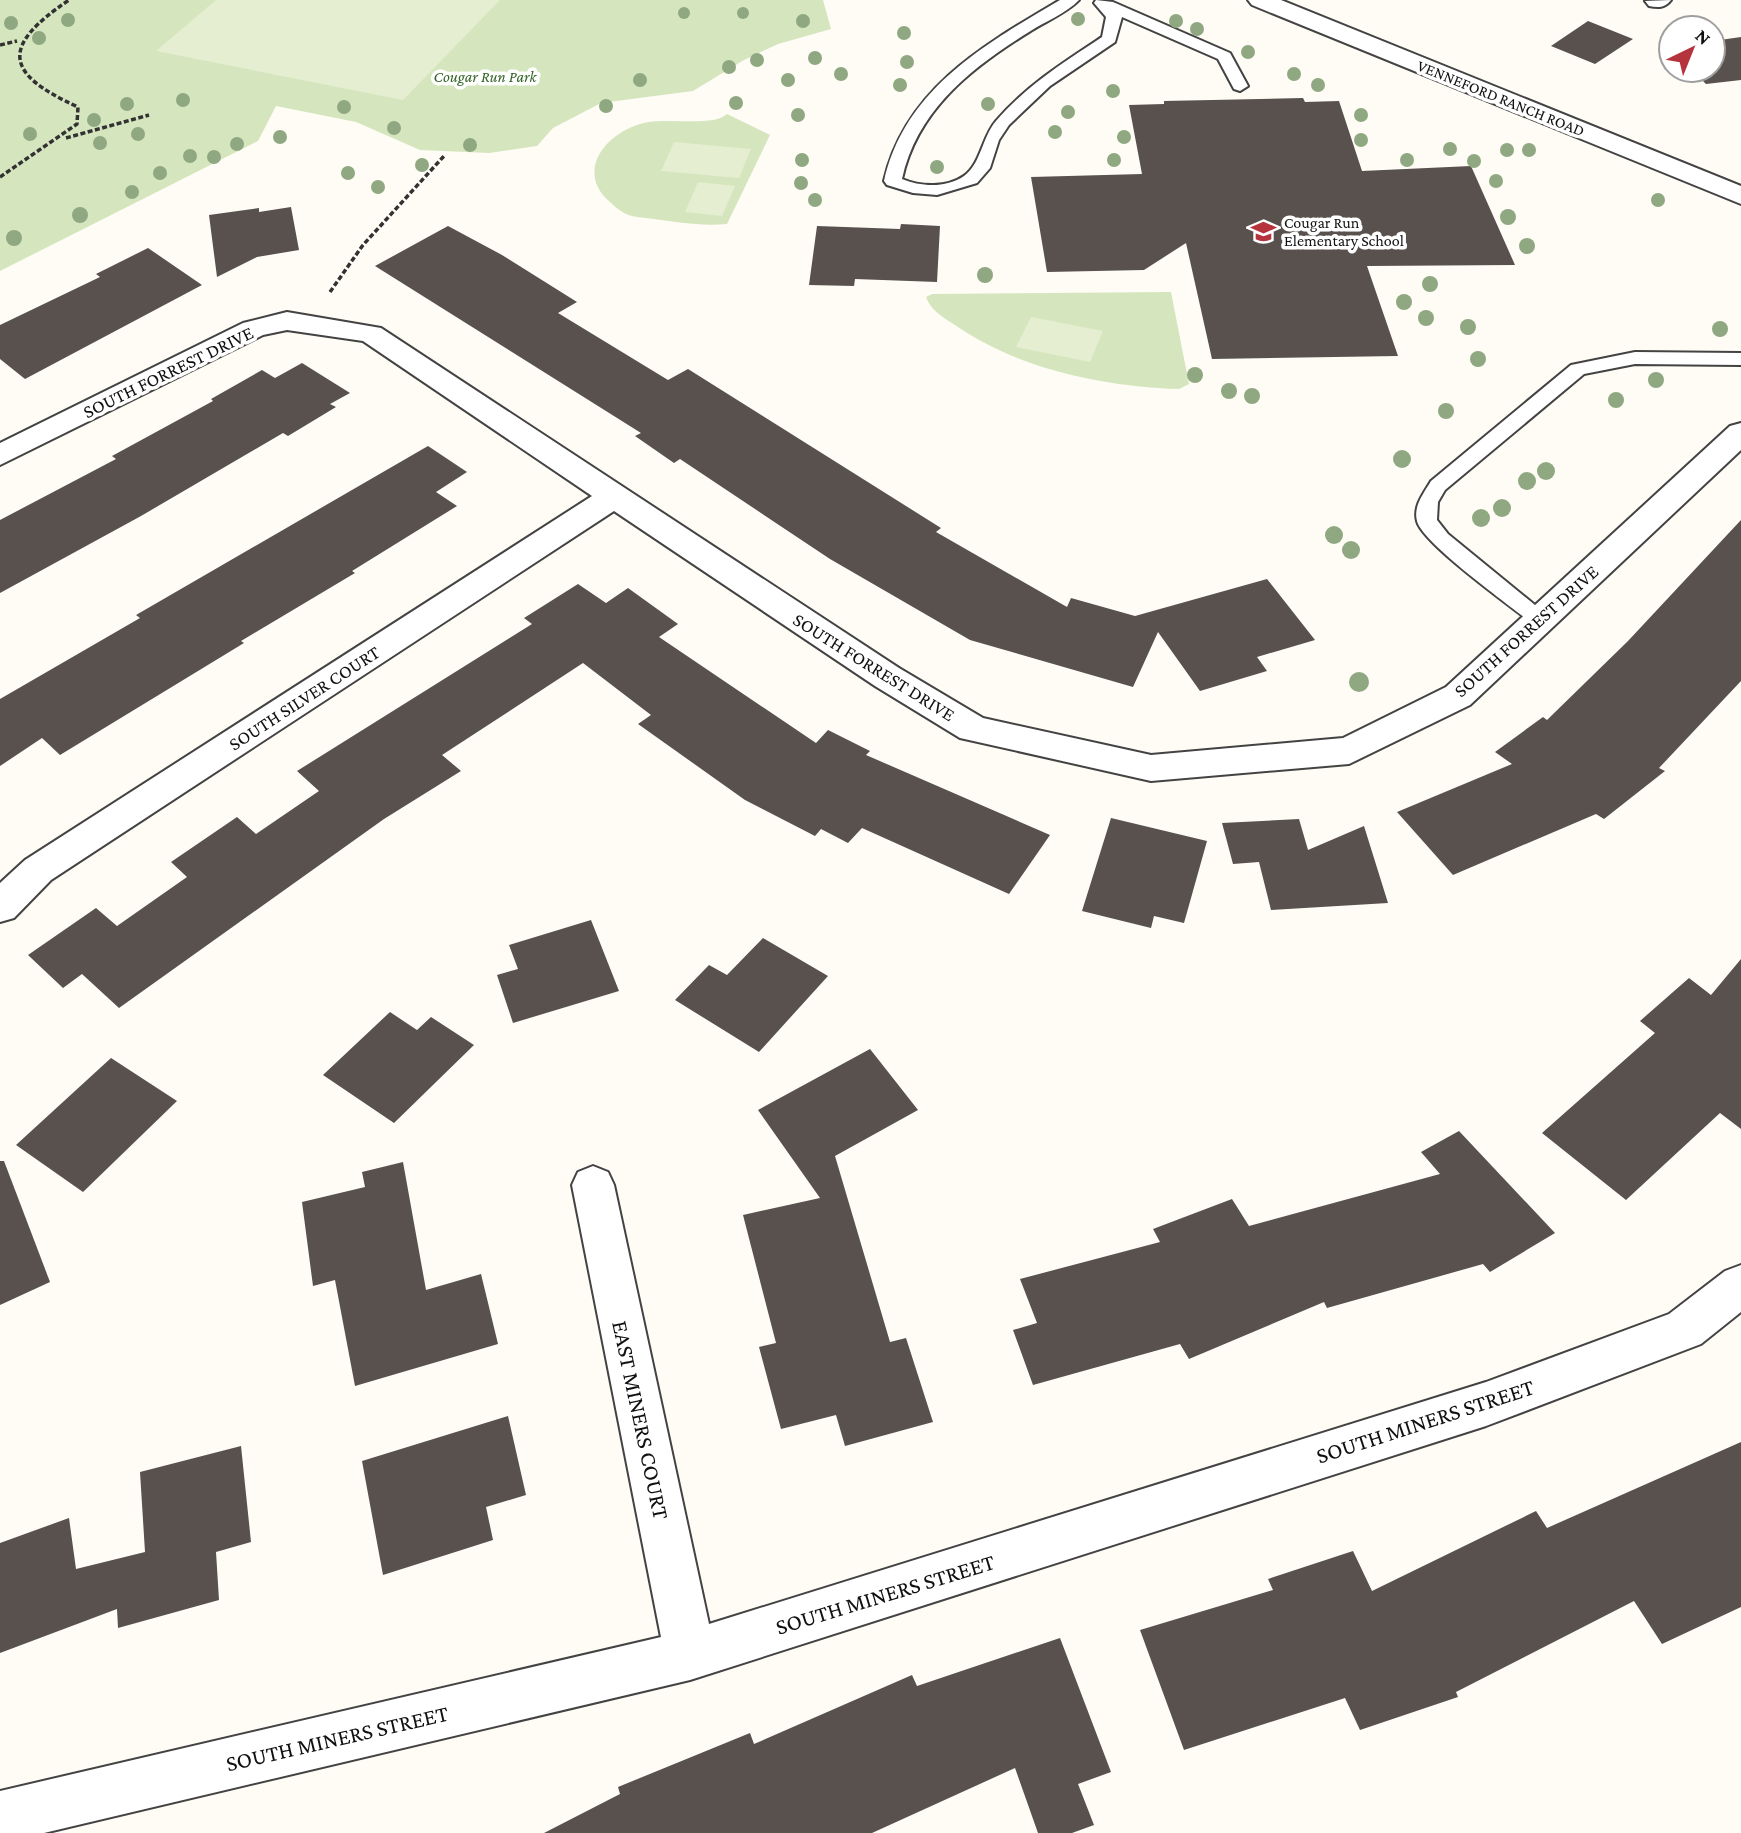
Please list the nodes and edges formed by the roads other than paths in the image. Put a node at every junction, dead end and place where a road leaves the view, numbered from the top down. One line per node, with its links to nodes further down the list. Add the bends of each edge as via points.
1 (1071, 0): 3 (lane, via 978,57 955,77 907,131 893,181 923,192 942,190 980,171 994,134 1024,101 1109,39 1114,17)
2 (1260, 0): 5 (street, VENNEFORD RANCH ROAD)
3 (1102, 3): 4 (lane, via 1224,56)
4 (1240, 86)
5 (1741, 196)
6 (1741, 359): 10 (lane, via 1635,358 1578,369 1438,486 1428,502 1427,521 1441,539)
7 (1741, 433): 10 (street, SOUTH FORREST DRIVE)
8 (0, 455): 9 (street, SOUTH FORREST DRIVE, via 253,329 287,321 371,334)
9 (613, 497): 10 (street, SOUTH FORREST DRIVE, via 973,729 1152,768 1349,751 1458,696); 11 (street, SOUTH SILVER COURT, via 38,870)
10 (1541, 619)
11 (0, 907)
12 (593, 1185): 14 (street, EAST MINERS COURT)
13 (1741, 1286): 14 (street, SOUTH MINERS STREET, via 1685,1329 1486,1404)
14 (690, 1655): 15 (street, SOUTH MINERS STREET)
15 (0, 1817)

